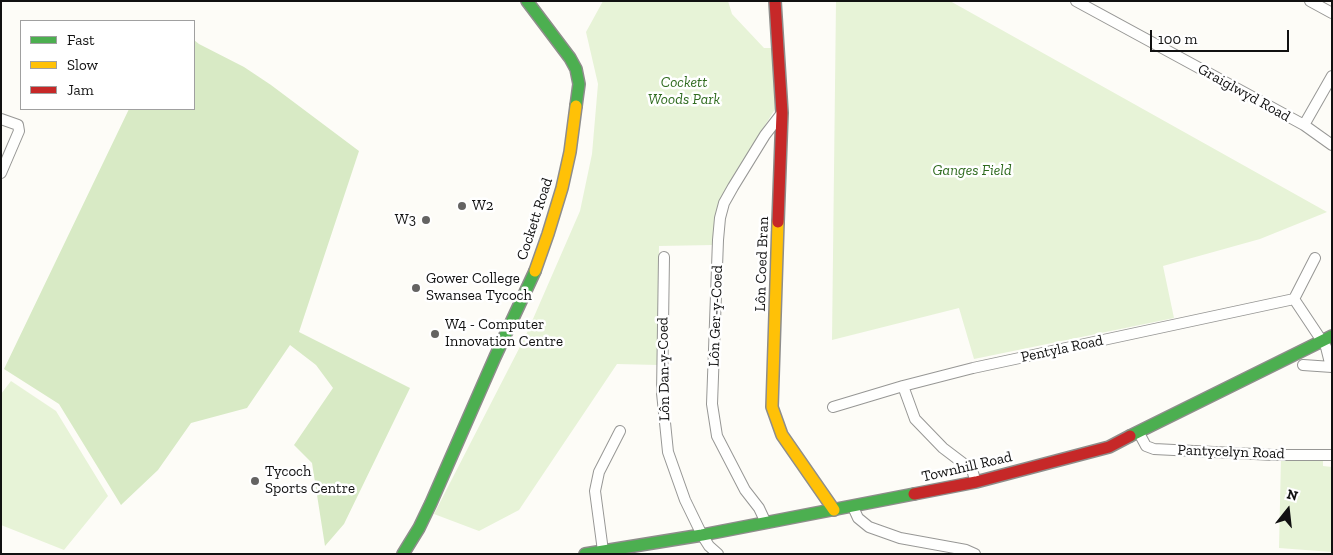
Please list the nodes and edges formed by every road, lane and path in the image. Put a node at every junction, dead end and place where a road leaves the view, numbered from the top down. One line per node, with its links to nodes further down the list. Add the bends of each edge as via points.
1 (527, 1): 29 (street, Cockett Road, via 570,58 578,76 562,188 536,268 431,503)
2 (775, 1): 7 (street, Lôn Coed Bran)
3 (1076, 1): 9 (street, Graiglwyd Road)
4 (1310, 1): 5 (street)
5 (1332, 13)
6 (1332, 76): 9 (street)
7 (782, 113): 25 (street, Lôn Coed Bran, via 772,407 782,435); 26 (street, Lôn Ger-y-Coed, via 732,187 720,218 718,240 712,404 718,436)
8 (1, 119): 11 (street, via 18,125 19,131)
9 (1304, 125): 10 (street, Graiglwyd Road)
10 (1332, 145)
11 (1, 173)
12 (664, 257): 27 (street, Lôn Dan-y-Coed, via 662,393 668,452)
13 (1315, 258): 14 (street)
14 (1294, 299): 15 (street); 18 (street, Pentyla Road)
15 (1327, 339): 17 (street); 21 (street, Townhill Road)
16 (1303, 365): 17 (street)
17 (1332, 367)
18 (903, 386): 19 (street, Pentyla Road); 23 (street, via 914,418 943,448 972,470)
19 (833, 407)
20 (620, 431): 28 (street, via 599,472 595,491)
21 (1139, 433): 22 (street, Pantycelyn Road, via 1146,446 1154,449); 23 (street, Townhill Road, via 1110,447)
22 (1332, 455)
23 (976, 482): 24 (street, Townhill Road)
24 (853, 506): 25 (street, Townhill Road); 32 (street, via 858,518 869,527 900,538)
25 (834, 510): 26 (street, Townhill Road)
26 (766, 523): 27 (street, Townhill Road)
27 (702, 535): 28 (street, Townhill Road); 31 (street, Lôn Dan-y-Coed)
28 (603, 551): 30 (street, Townhill Road)
29 (403, 554)
30 (585, 554)
31 (718, 554)
32 (975, 554)

